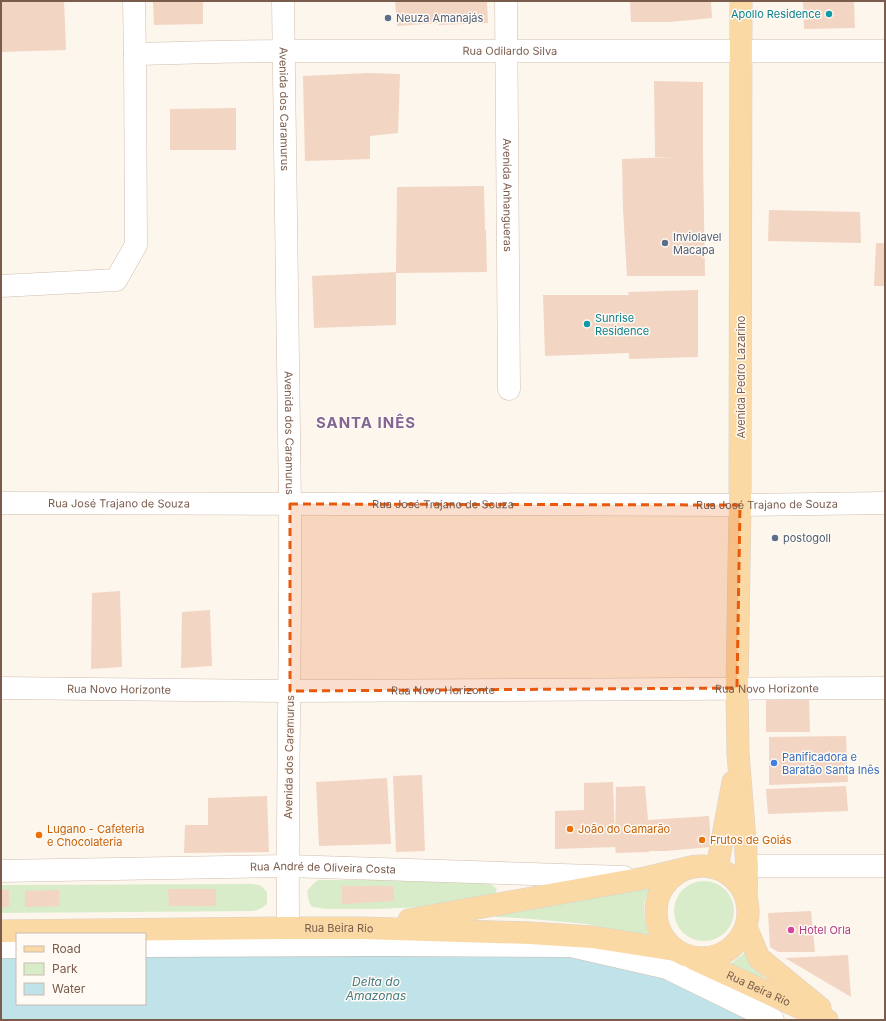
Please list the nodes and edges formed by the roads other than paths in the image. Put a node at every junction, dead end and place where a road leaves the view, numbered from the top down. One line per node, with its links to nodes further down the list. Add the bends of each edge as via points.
1 (134, 1): 9 (street)
2 (283, 1): 5 (street, Avenida dos Caramurus)
3 (506, 1): 6 (street, Avenida Anhangueras)
4 (741, 1): 8 (main road, Avenida Pedro Lazarino)
5 (283, 51): 6 (street, Rua Odilardo Silva); 9 (street, Rua Odilardo Silva); 14 (street, Avenida dos Caramurus)
6 (506, 51): 8 (street, Rua Odilardo Silva); 11 (street, Avenida Anhangueras)
7 (885, 51): 8 (street, Rua Odilardo Silva)
8 (741, 52): 15 (main road, Avenida Pedro Lazarino)
9 (135, 54): 10 (street, via 136,246 116,280)
10 (1, 286)
11 (509, 389)
12 (1, 503): 14 (street, Rua José Trajano de Souza)
13 (885, 503): 15 (street, Rua José Trajano de Souza)
14 (290, 504): 15 (street, Rua José Trajano de Souza); 19 (street, Avenida dos Caramurus)
15 (740, 505): 17 (main road, Avenida Pedro Lazarino)
16 (1, 688): 19 (street, Rua Novo Horizonte)
17 (737, 688): 18 (street, Rua Novo Horizonte); 19 (street, Rua Novo Horizonte); 20 (main road, Avenida Pedro Lazarino)
18 (885, 688)
19 (290, 691): 21 (street, Avenida dos Caramurus)
20 (738, 753): 22 (main road, Avenida Pedro Lazarino); 25 (main road, Avenida Pedro Lazarino)
21 (288, 866): 26 (street, Rua André de Oliveira Costa); 27 (street, Rua André de Oliveira Costa); 30 (street, Avenida dos Caramurus)
22 (747, 866): 23 (street); 28 (main road, Avenida Pedro Lazarino)
23 (885, 866)
24 (692, 867): 25 (main road); 27 (main road, Rua André de Oliveira Costa); 36 (main road, via 678,873 667,883 659,896 656,910 658,926 664,939)
25 (717, 868): 28 (main road, via 730,875 740,885)
26 (1, 871)
27 (645, 878): 31 (main road, Rua André de Oliveira Costa)
28 (746, 897): 29 (main road)
29 (746, 927): 36 (main road, via 740,940 730,950 717,956 703,959); 39 (main road, Rua Beira Rio, via 759,958)
30 (288, 928): 31 (main road, Rua Beira Rio); 32 (main road, Rua Beira Rio)
31 (362, 928): 36 (main road, Rua Beira Rio, via 530,932 592,937)
32 (1, 931)
33 (146, 946): 37 (street, via 571,946 667,968)
34 (1, 947): 35 (street)
35 (16, 947)
36 (682, 954): 38 (main road, Rua Beira Rio)
37 (773, 1020)
38 (827, 1020)
39 (835, 1020)

